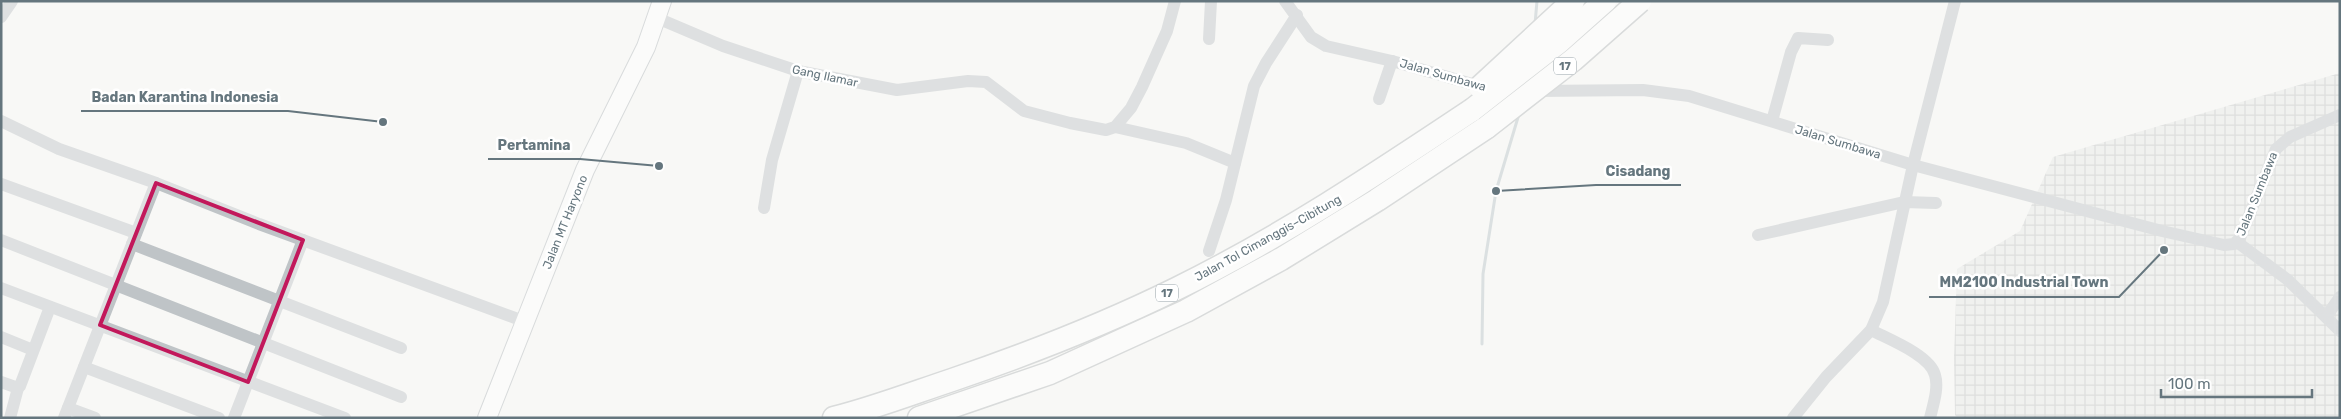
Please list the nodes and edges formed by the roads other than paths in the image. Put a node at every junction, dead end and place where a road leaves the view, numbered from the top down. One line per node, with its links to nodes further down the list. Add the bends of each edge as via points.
1 (12, 1): 10 (street)
2 (1174, 1): 20 (street, via 1167,31 1150,70 1131,108)
3 (1211, 1): 11 (street)
4 (1573, 1): 16 (highway, bridge)
5 (1605, 1): 16 (highway, Jalan Tol Cimanggis–Cibitung / 17, bridge)
6 (1640, 1): 16 (highway, Jalan Tol Cimanggis–Cibitung / 17, bridge, via 1573,60)
7 (1955, 1): 22 (street)
8 (1291, 6): 13 (street, Jalan Sumbawa, via 1308,34 1320,43); 21 (street, via 1254,86)
9 (660, 10): 14 (street, Gang Ilamar, via 723,46); 40 (main road, Jalan MT Haryono, via 646,47 585,170)
10 (1, 17)
11 (1209, 39)
12 (1828, 40): 19 (street, via 1798,38)
13 (1392, 61): 15 (street); 19 (street, Jalan Sumbawa, via 1483,88 1510,91 1658,91 1689,96)
14 (798, 71): 20 (street, Gang Ilamar, via 895,90 974,81 990,83 1024,111 1097,129); 27 (street, via 780,129)
15 (1379, 99)
16 (1475, 112): 60 (highway, Jalan Tol Cimanggis–Cibitung / 17, via 1266,241 1175,289 1034,352); 61 (highway, Jalan Tol Cimanggis–Cibitung / 17, via 1377,200 1186,311 1050,372)
17 (2340, 115): 32 (street, Jalan Sumbawa, via 2276,148)
18 (1, 121): 23 (street, via 60,149)
19 (1772, 121): 22 (street, Jalan Sumbawa)
20 (1116, 127): 21 (street, Gang Ilamar, via 1186,143)
21 (1235, 163): 33 (street)
22 (1913, 165): 25 (street); 32 (street, Jalan Sumbawa, via 2162,231 2224,244)
23 (156, 183): 29 (street); 31 (street)
24 (1, 184): 29 (street)
25 (1904, 202): 26 (street); 28 (street); 42 (street, via 1887,289)
26 (1936, 203)
27 (764, 208)
28 (1758, 235)
29 (134, 238): 34 (street); 37 (street)
30 (1, 240): 34 (street)
31 (303, 240): 37 (street); 40 (street)
32 (2237, 242): 39 (street, via 2288,280)
33 (1209, 251)
34 (117, 284): 41 (street); 45 (street)
35 (1, 288): 38 (street)
36 (2340, 297): 39 (street)
37 (279, 301): 45 (street); 46 (street)
38 (50, 307): 41 (street); 47 (street)
39 (2326, 317): 43 (street)
40 (526, 322): 59 (main road, Jalan MT Haryono)
41 (100, 325): 48 (street); 50 (street)
42 (1871, 330): 62 (street, via 1826,377); 63 (street, via 1916,354 1933,369 1937,383)
43 (2340, 331)
44 (1, 337): 47 (street)
45 (264, 343): 50 (street); 52 (street)
46 (401, 348)
47 (33, 350): 51 (street)
48 (84, 367): 53 (street); 56 (street)
49 (1, 382): 51 (street)
50 (248, 382): 57 (street); 58 (street)
51 (18, 388): 54 (street)
52 (401, 397)
53 (66, 413): 55 (street)
54 (10, 418)
55 (94, 418)
56 (219, 418)
57 (234, 418)
58 (345, 418)
59 (487, 418)
60 (834, 418)
61 (919, 418)
62 (1793, 418)
63 (1930, 418)

